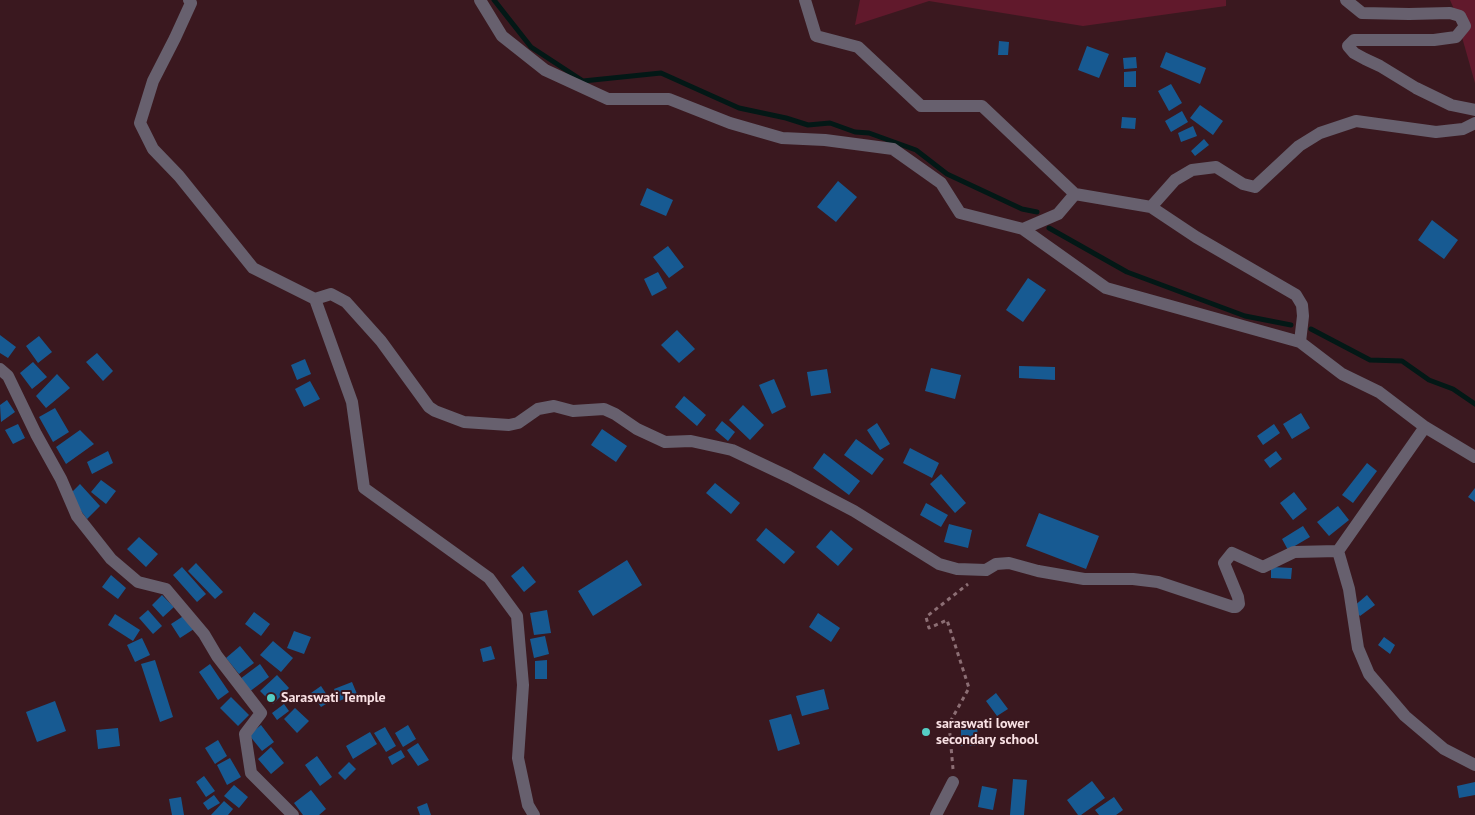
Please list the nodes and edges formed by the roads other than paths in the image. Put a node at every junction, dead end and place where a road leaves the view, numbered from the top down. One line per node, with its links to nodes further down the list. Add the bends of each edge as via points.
1 (189, 0): 10 (street, via 175,38 153,81 140,123 153,148 253,268)
2 (480, 0): 9 (street, via 502,36 545,70 608,99 669,99 730,123 782,138 893,149 942,183 960,213)
3 (805, 0): 7 (street, via 816,36 858,47 921,106 982,106)
4 (1346, 0): 5 (street, via 1362,13 1450,13 1460,16 1465,26 1456,37 1354,40 1348,46 1354,53 1416,88 1450,105)
5 (1475, 110)
6 (1475, 123): 8 (street, via 1462,129 1436,132 1356,121 1320,133 1299,146 1255,187 1243,184 1216,167 1192,170 1175,180)
7 (1075, 194): 8 (street); 9 (street, via 1058,214)
8 (1151, 207): 11 (street, via 1296,295 1302,305 1303,316)
9 (1023, 228): 11 (street, via 1106,288)
10 (315, 299): 15 (street, via 331,294 346,302 435,411 464,422 509,425 518,423 538,409 554,406 573,411 604,409 665,442 691,442 732,450 854,511 939,564 958,569 986,570 996,564 1009,564 1084,579 1158,582 1236,607 1238,596 1224,563 1232,553 1263,567 1294,552); 19 (street, via 352,402 364,488 489,578 516,616 523,685 518,758 528,805)
11 (1300, 342): 13 (street, via 1342,374 1379,392)
12 (0, 369): 18 (street, via 8,376 61,479 76,516 111,559 138,582 166,589 204,634 261,712 245,734 251,773)
13 (1426, 427): 14 (street); 15 (street)
14 (1475, 457)
15 (1338, 551): 16 (street, via 1349,589 1358,648 1369,674 1405,716 1444,749)
16 (1475, 764)
17 (954, 782): 20 (street)
18 (293, 815)
19 (534, 815)
20 (936, 815)

